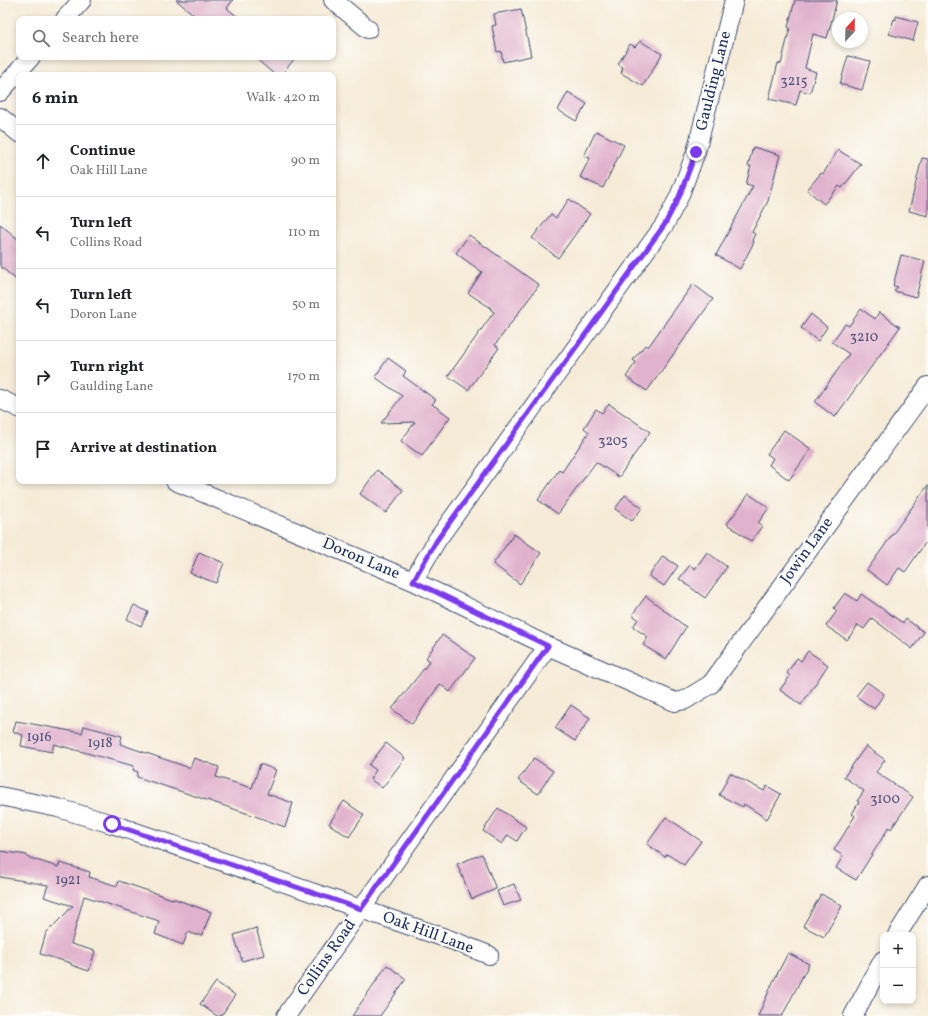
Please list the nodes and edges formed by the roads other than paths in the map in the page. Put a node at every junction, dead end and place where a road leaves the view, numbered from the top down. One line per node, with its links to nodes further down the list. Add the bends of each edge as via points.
1 (82, 0): 4 (street)
2 (333, 0): 5 (street)
3 (734, 0): 16 (street, Gaulding Lane, via 696,152 679,197 665,224 437,540)
4 (68, 16)
5 (368, 28)
6 (28, 60): 7 (street)
7 (18, 72)
8 (16, 74): 9 (street)
9 (0, 92)
10 (0, 117): 11 (street)
11 (16, 130)
12 (928, 386): 18 (street, Jowin Lane, via 711,684 685,700)
13 (0, 399): 14 (street)
14 (16, 407)
15 (182, 484): 16 (street, Doron Lane)
16 (413, 581): 17 (street, Doron Lane)
17 (548, 646): 18 (street, Doron Lane); 21 (street, Collins Road)
18 (675, 702)
19 (0, 796): 21 (street, Oak Hill Lane, via 58,808 112,824)
20 (928, 885): 22 (street)
21 (361, 909): 23 (street, Oak Hill Lane); 25 (street, Collins Road)
22 (898, 932)
23 (489, 955)
24 (880, 966): 26 (street)
25 (286, 1016)
26 (853, 1016)

